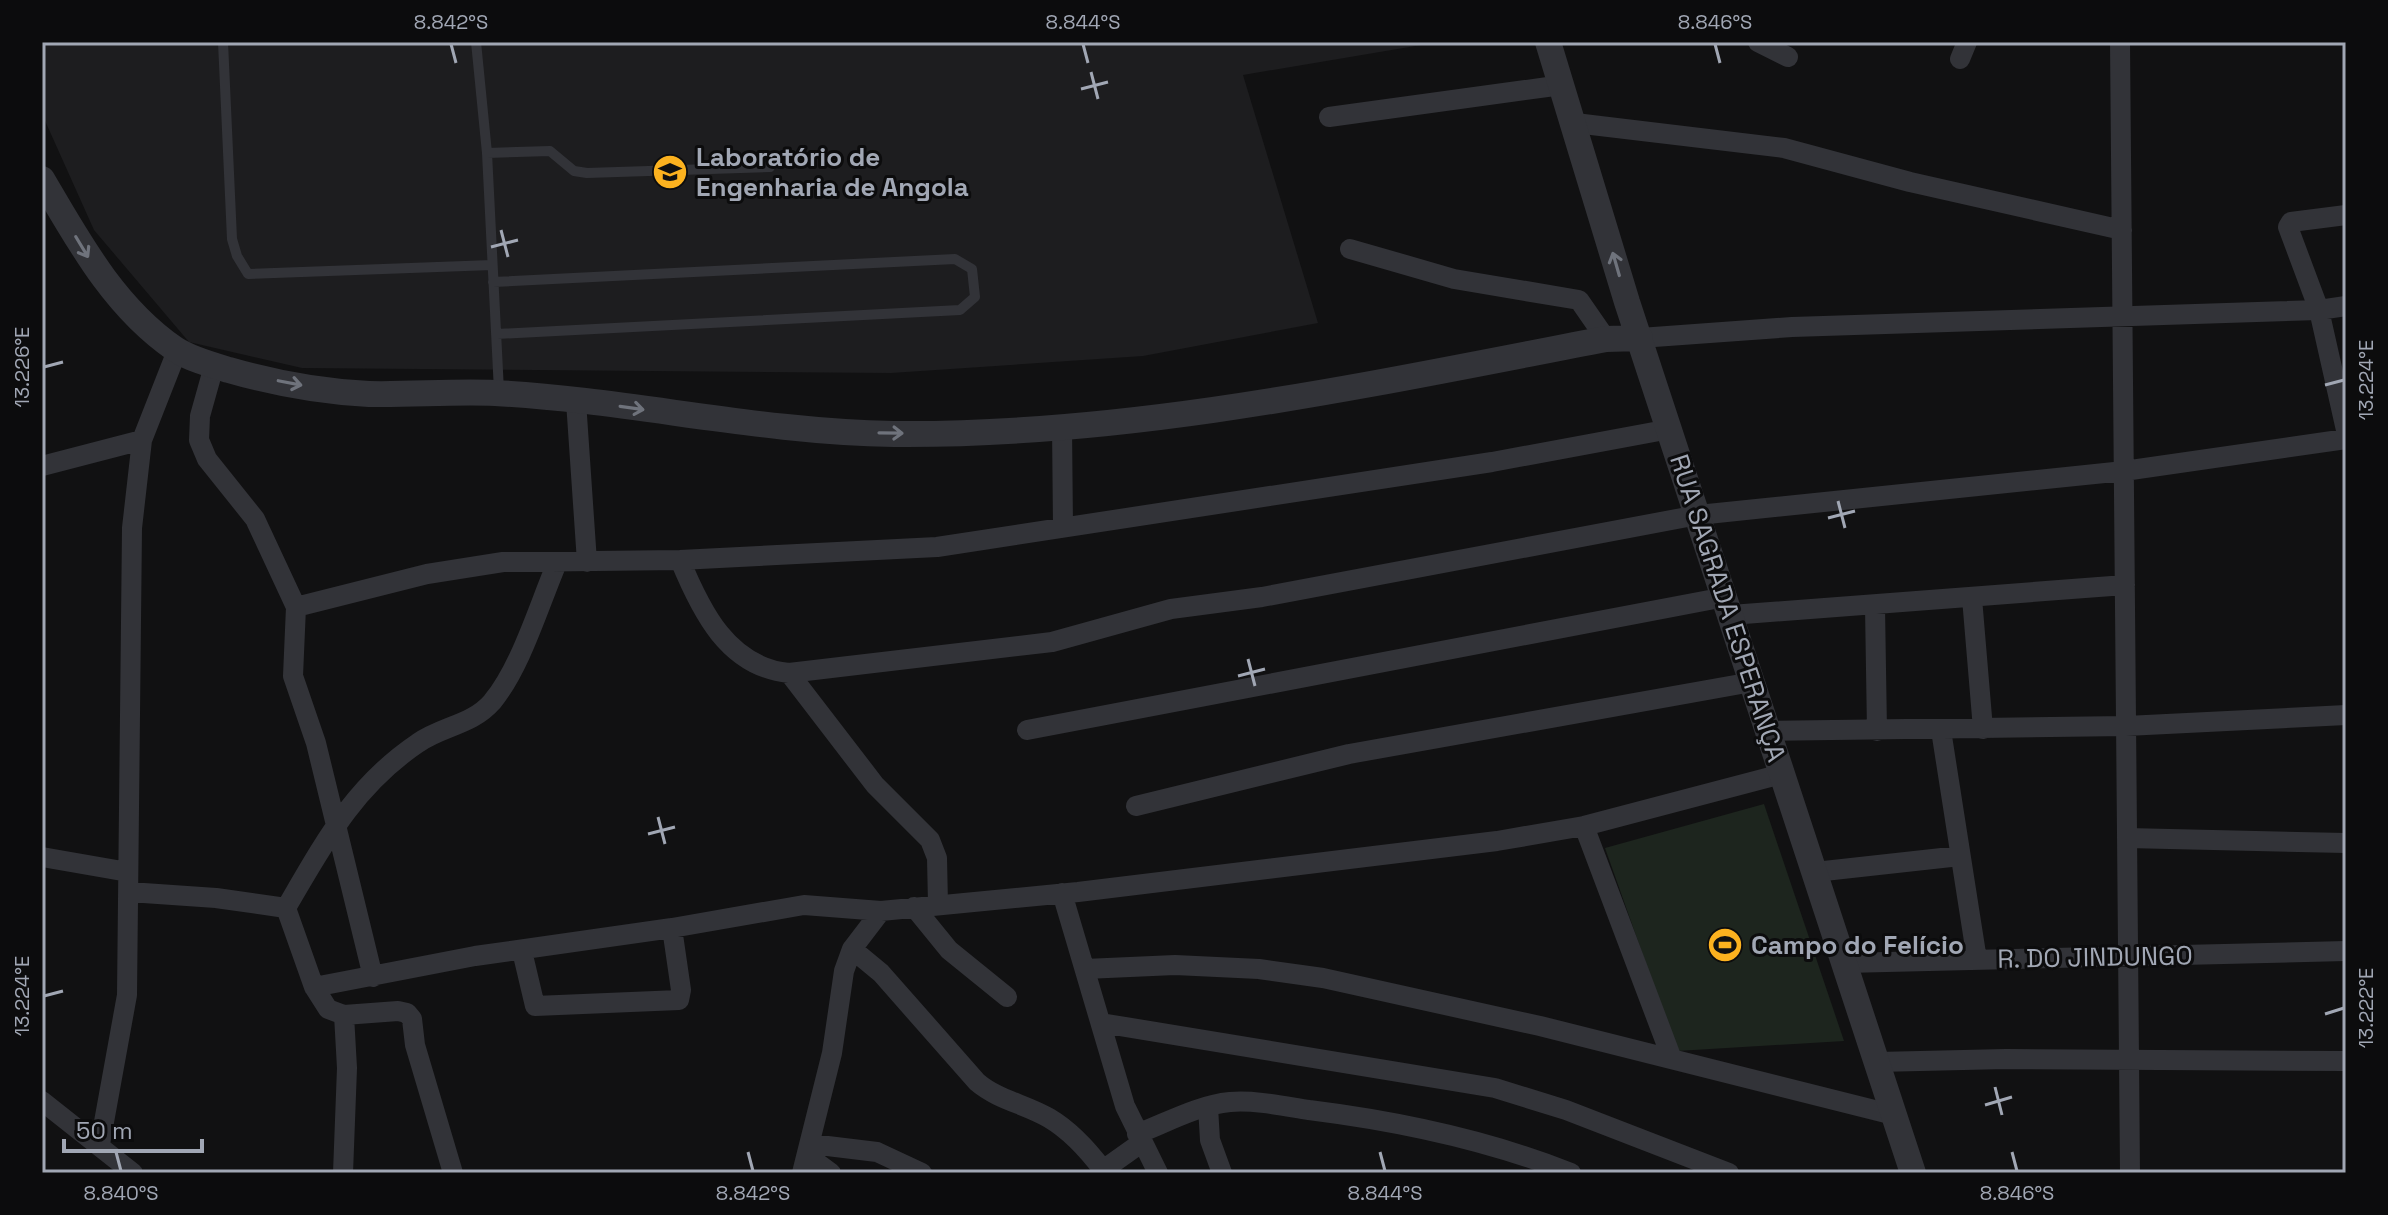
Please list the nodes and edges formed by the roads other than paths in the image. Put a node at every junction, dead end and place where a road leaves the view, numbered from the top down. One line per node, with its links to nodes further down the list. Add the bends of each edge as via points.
1 (223, 42): 16 (lane, via 232,239 248,274)
2 (476, 42): 10 (lane)
3 (1548, 42): 7 (street, RUA SAGRADA ESPERANÇA)
4 (1758, 42): 6 (street)
5 (2120, 42): 14 (street)
6 (1788, 57)
7 (1562, 85): 8 (street); 9 (street, RUA SAGRADA ESPERANÇA)
8 (1329, 117)
9 (1575, 123): 14 (street, via 1784,148); 22 (street, RUA SAGRADA ESPERANÇA, one-way to 9)
10 (487, 153): 11 (lane, via 550,151 574,171 587,173); 16 (lane)
11 (770, 167)
12 (42, 179): 24 (street, one-way to 24, via 89,259 125,306)
13 (2346, 215): 19 (street, via 2291,222 2288,227)
14 (2122, 230): 20 (street)
15 (1350, 249): 23 (street, via 1454,279 1579,300)
16 (492, 265): 17 (lane)
17 (493, 282): 21 (lane); 21 (lane, via 955,259 972,269 975,297 960,310)
18 (2346, 306): 19 (street)
19 (2319, 310): 20 (street); 30 (street)
20 (2122, 317): 22 (street, via 1792,327); 34 (street)
21 (497, 334): 26 (lane)
22 (1640, 338): 23 (street); 29 (street, RUA SAGRADA ESPERANÇA)
23 (1606, 339): 28 (street, via 1313,395)
24 (177, 351): 25 (street); 32 (street)
25 (214, 366): 26 (street, one-way to 26, via 314,388 371,394); 43 (street, via 199,440 207,459 255,519)
26 (499, 393): 27 (street)
27 (576, 401): 28 (street, one-way to 28, via 821,431 897,434); 38 (street)
28 (1062, 426): 36 (street)
29 (1670, 429): 35 (street, RUA SAGRADA ESPERANÇA); 36 (street, via 1492,462)
30 (2346, 430)
31 (2346, 439): 34 (street)
32 (142, 440): 33 (street); 63 (street, via 132,528)
33 (42, 466)
34 (2124, 471): 35 (street); 40 (street)
35 (1698, 515): 42 (street, RUA SAGRADA ESPERANÇA); 45 (street, via 1262,597 1186,606 1052,642)
36 (1063, 527): 37 (street, via 937,547)
37 (680, 560): 38 (street); 45 (street, via 715,630 733,649 769,671)
38 (587, 562): 39 (street)
39 (557, 563): 43 (street, via 463,566); 57 (street, via 493,701 475,717 420,741 383,769)
40 (2125, 585): 41 (street); 48 (street)
41 (1972, 598): 44 (street); 49 (street)
42 (1728, 606): 44 (street); 46 (street, RUA SAGRADA ESPERANÇA); 50 (street)
43 (296, 607): 57 (street, via 293,676 316,743)
44 (1875, 607): 53 (street)
45 (789, 673): 65 (street, via 875,785 930,840 937,858)
46 (1752, 682): 52 (street, RUA SAGRADA ESPERANÇA); 55 (street, via 1349,754)
47 (2346, 715): 48 (street)
48 (2126, 726): 49 (street); 58 (street)
49 (1983, 729): 51 (street)
50 (1027, 730)
51 (1941, 730): 53 (street); 60 (street)
52 (1769, 731): 53 (street); 54 (street, RUA SAGRADA ESPERANÇA)
53 (1877, 731)
54 (1782, 774): 56 (street); 62 (street, RUA SAGRADA ESPERANÇA)
55 (1136, 806)
56 (1584, 826): 64 (street); 82 (street)
57 (334, 827): 67 (street); 77 (street)
58 (2127, 838): 59 (street); 73 (street)
59 (2346, 843)
60 (1960, 856): 62 (street); 74 (street)
61 (42, 857): 63 (street)
62 (1815, 872): 75 (street, RUA SAGRADA ESPERANÇA)
63 (129, 882): 67 (street); 90 (street, via 127,995)
64 (1062, 893): 65 (street); 76 (street)
65 (938, 904): 66 (street)
66 (914, 907): 68 (street); 79 (street, via 949,950)
67 (286, 908): 78 (street)
68 (881, 911): 69 (street, via 804,905); 70 (street)
69 (672, 928): 71 (street); 71 (street, via 679,1000 535,1006)
70 (852, 949): 89 (street, via 881,973 990,1094 1049,1118 1103,1170); 91 (street)
71 (522, 951): 77 (street)
72 (2346, 951): 73 (street, R. DO JINDUNGO)
73 (2128, 956): 74 (street, R. DO JINDUNGO); 83 (street)
74 (1977, 960): 75 (street, R. DO JINDUNGO)
75 (1845, 963): 85 (street, RUA SAGRADA ESPERANÇA)
76 (1085, 969): 81 (street); 82 (street, via 1175,965 1323,978)
77 (373, 977): 78 (street)
78 (314, 987): 80 (street, via 328,1009)
79 (1007, 997)
80 (344, 1015): 93 (street); 94 (street, via 398,1011 412,1019)
81 (1101, 1023): 89 (street); 100 (street, via 1495,1088)
82 (1672, 1059): 88 (street)
83 (2129, 1059): 84 (street); 85 (street); 102 (street)
84 (2346, 1061)
85 (1877, 1062): 88 (street, RUA SAGRADA ESPERANÇA)
86 (42, 1101): 90 (street)
87 (1208, 1107): 89 (street); 98 (street, via 1210,1140); 99 (street, via 1255,1103 1352,1115 1489,1146)
88 (1894, 1115): 101 (street, RUA SAGRADA ESPERANÇA)
89 (1139, 1138): 97 (street)
90 (100, 1144): 92 (street)
91 (807, 1158): 95 (street); 96 (street, via 877,1152)
92 (133, 1173)
93 (343, 1173)
94 (453, 1173)
95 (831, 1173)
96 (922, 1173)
97 (1158, 1173)
98 (1222, 1173)
99 (1571, 1173)
100 (1729, 1173)
101 (1913, 1173)
102 (2130, 1173)

